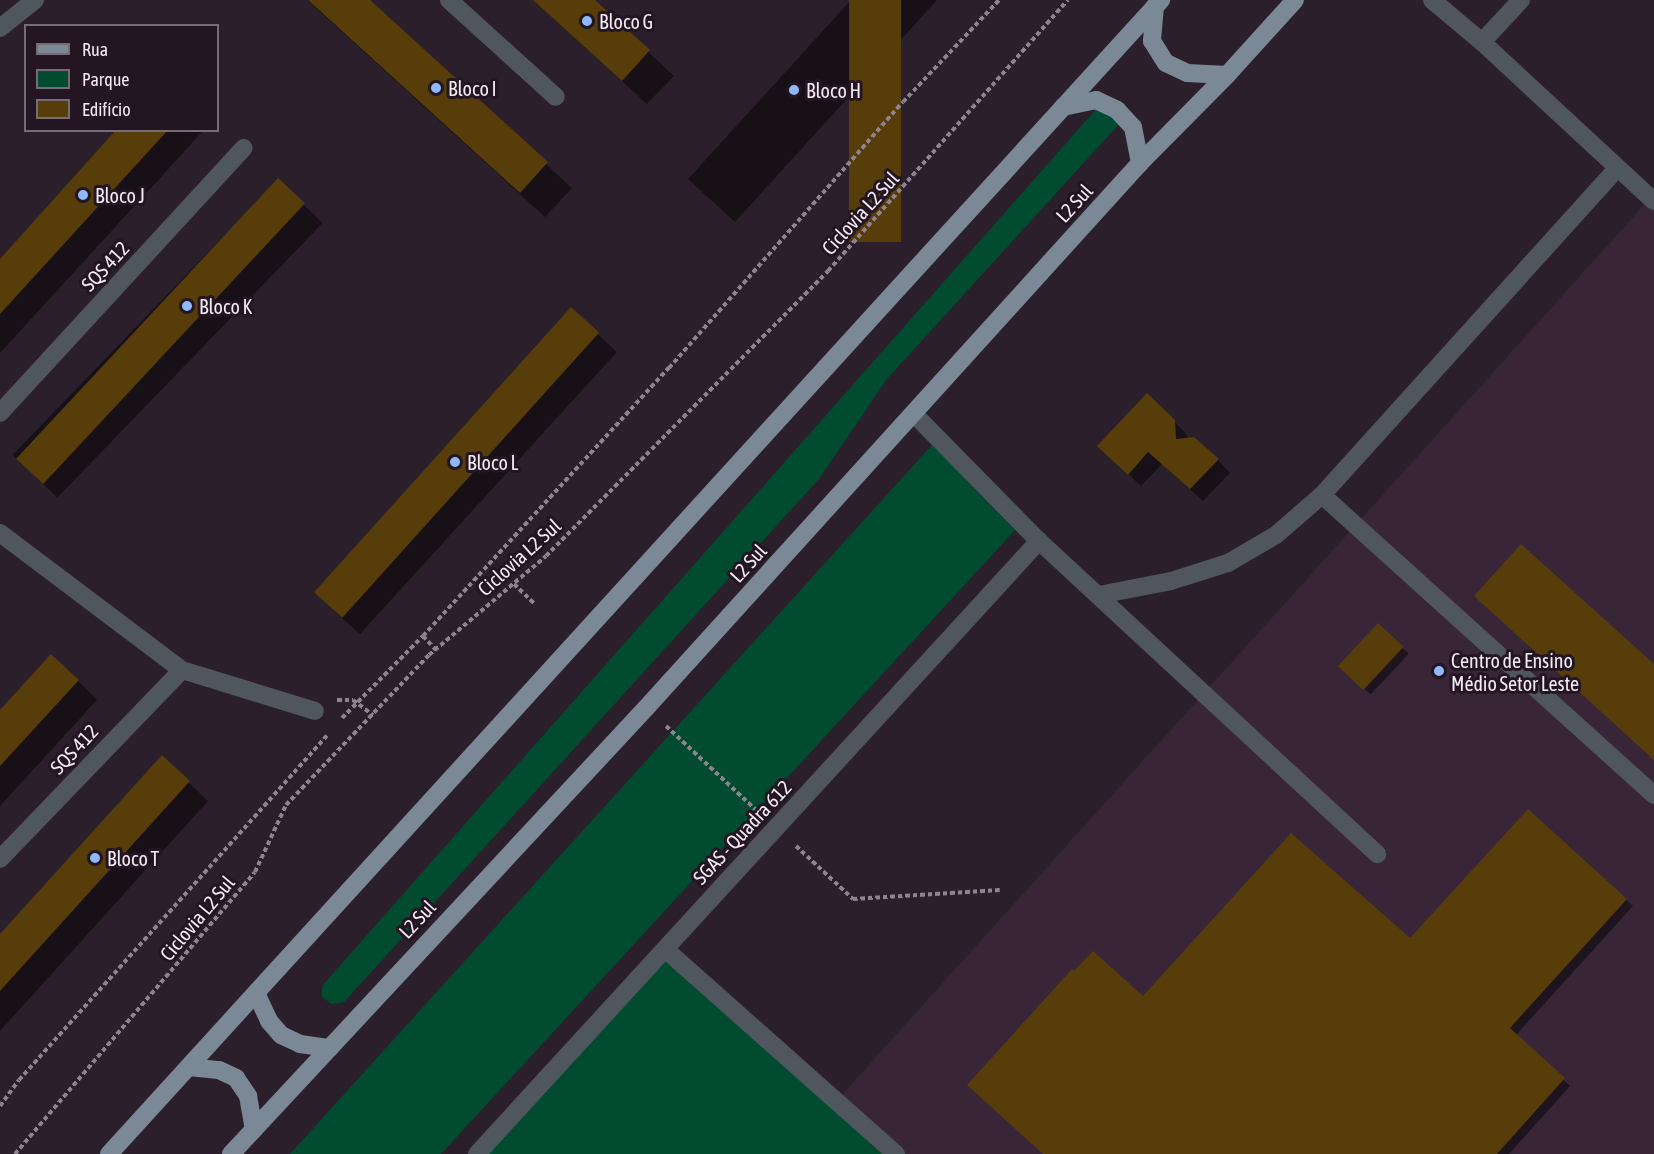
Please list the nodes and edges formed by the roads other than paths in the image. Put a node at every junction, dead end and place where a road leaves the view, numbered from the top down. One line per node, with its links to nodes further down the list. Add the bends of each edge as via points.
1 (35, 0): 7 (street)
2 (449, 0): 10 (street)
3 (1295, 0): 9 (main road, L2 Sul)
4 (1432, 0): 8 (street)
5 (1521, 0): 8 (street)
6 (1158, 3): 9 (main road, via 1152,41 1166,63 1187,73); 11 (main road)
7 (0, 28)
8 (1482, 42): 14 (street)
9 (1227, 75): 13 (main road, L2 Sul)
10 (556, 97)
11 (1063, 107): 13 (main road, via 1096,100 1117,110 1132,127); 28 (main road)
12 (244, 148): 16 (street, SQS 412)
13 (1140, 163): 17 (main road, L2 Sul)
14 (1617, 168): 15 (street); 18 (street)
15 (1654, 201)
16 (0, 413)
17 (914, 414): 20 (street); 29 (main road, L2 Sul)
18 (1322, 495): 21 (street, via 1276,535 1228,563 1171,581); 24 (street)
19 (0, 533): 22 (street)
20 (1040, 541): 21 (street); 27 (street, SGAS - Quadra 612)
21 (1099, 596): 25 (street)
22 (182, 670): 23 (street); 26 (street, SQS 412)
23 (315, 711)
24 (1654, 795)
25 (1377, 854)
26 (0, 859)
27 (665, 949): 34 (street, SGAS - Quadra 612); 35 (street)
28 (257, 995): 29 (main road, via 269,1021 281,1035 300,1044); 30 (main road)
29 (330, 1048): 31 (main road, L2 Sul)
30 (189, 1067): 31 (main road, via 219,1070 236,1078 248,1096); 32 (main road)
31 (254, 1129): 33 (main road, L2 Sul)
32 (110, 1154)
33 (231, 1154)
34 (477, 1154)
35 (896, 1154)

